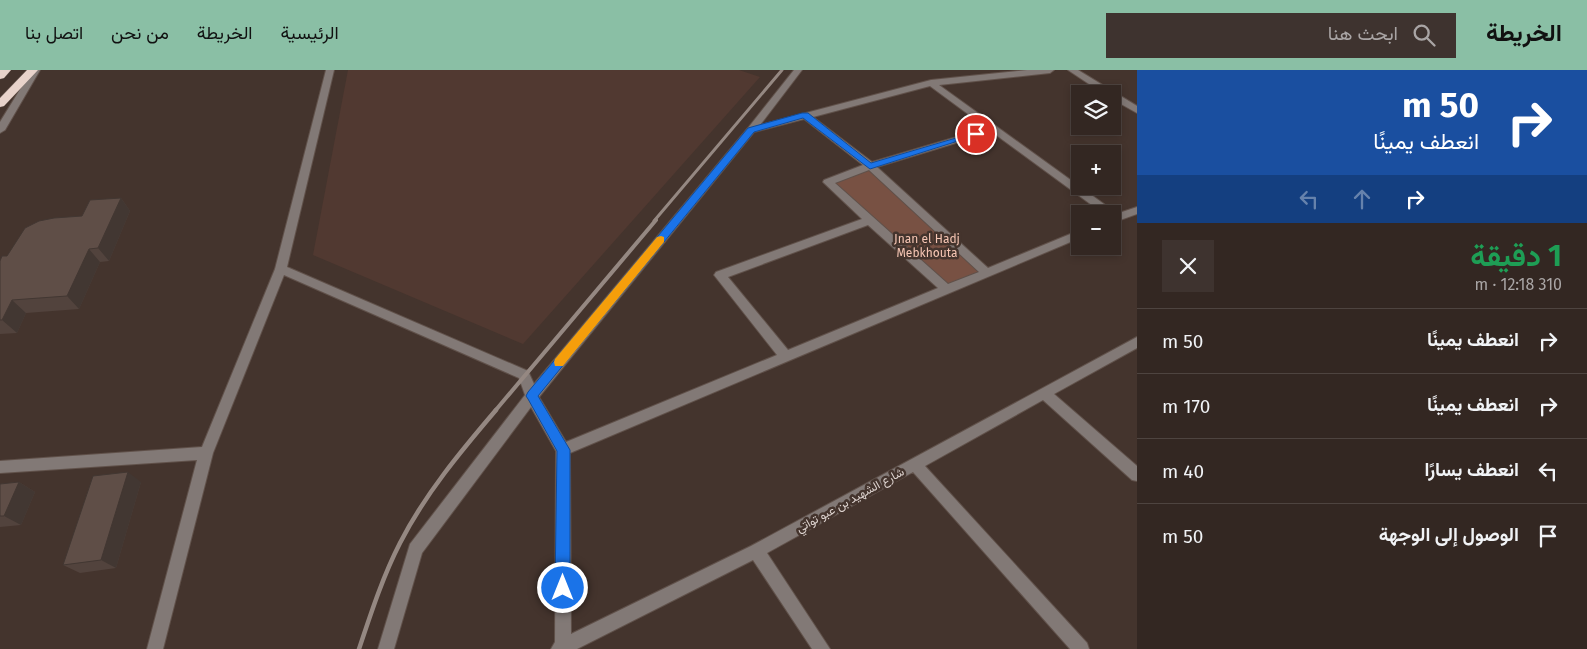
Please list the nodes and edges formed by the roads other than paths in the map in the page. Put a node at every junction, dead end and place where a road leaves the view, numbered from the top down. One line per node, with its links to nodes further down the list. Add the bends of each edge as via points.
1 (6, 70): 8 (highway)
2 (18, 70): 11 (highway)
3 (34, 70): 13 (highway); 17 (street)
4 (330, 70): 25 (street)
5 (798, 70): 18 (street)
6 (1050, 70): 9 (street)
7 (1072, 70): 10 (street)
8 (0, 76)
9 (931, 83): 15 (street); 16 (street)
10 (1096, 85)
11 (0, 98)
12 (1121, 100): 14 (street)
13 (0, 104)
14 (1137, 110)
15 (805, 115): 18 (street); 19 (street)
16 (993, 129): 19 (street); 20 (street)
17 (0, 130)
18 (751, 130): 31 (street)
19 (870, 166): 23 (street, via 828,182); 26 (street)
20 (1097, 205)
21 (1137, 210): 22 (street)
22 (1121, 215)
23 (870, 220): 27 (street); 29 (street, via 720,275)
24 (1071, 238): 26 (street)
25 (281, 269): 31 (street, via 524,375); 33 (street)
26 (986, 272): 27 (street)
27 (946, 290): 29 (street)
28 (1137, 342): 30 (street, شارع الشهيد بن عبو تواتي)
29 (787, 358): 32 (street)
30 (1044, 393): 34 (street, شارع الشهيد بن عبو تواتي); 36 (street)
31 (532, 396): 32 (street); 40 (street, via 415,549)
32 (564, 450): 38 (street)
33 (206, 453): 35 (street); 39 (street)
34 (914, 464): 37 (street, شارع الشهيد بن عبو تواتي); 42 (street)
35 (0, 468)
36 (1137, 475)
37 (756, 551): 38 (street, شارع الشهيد بن عبو تواتي); 41 (street)
38 (561, 648)
39 (155, 649)
40 (386, 649)
41 (822, 649)
42 (1081, 649)

